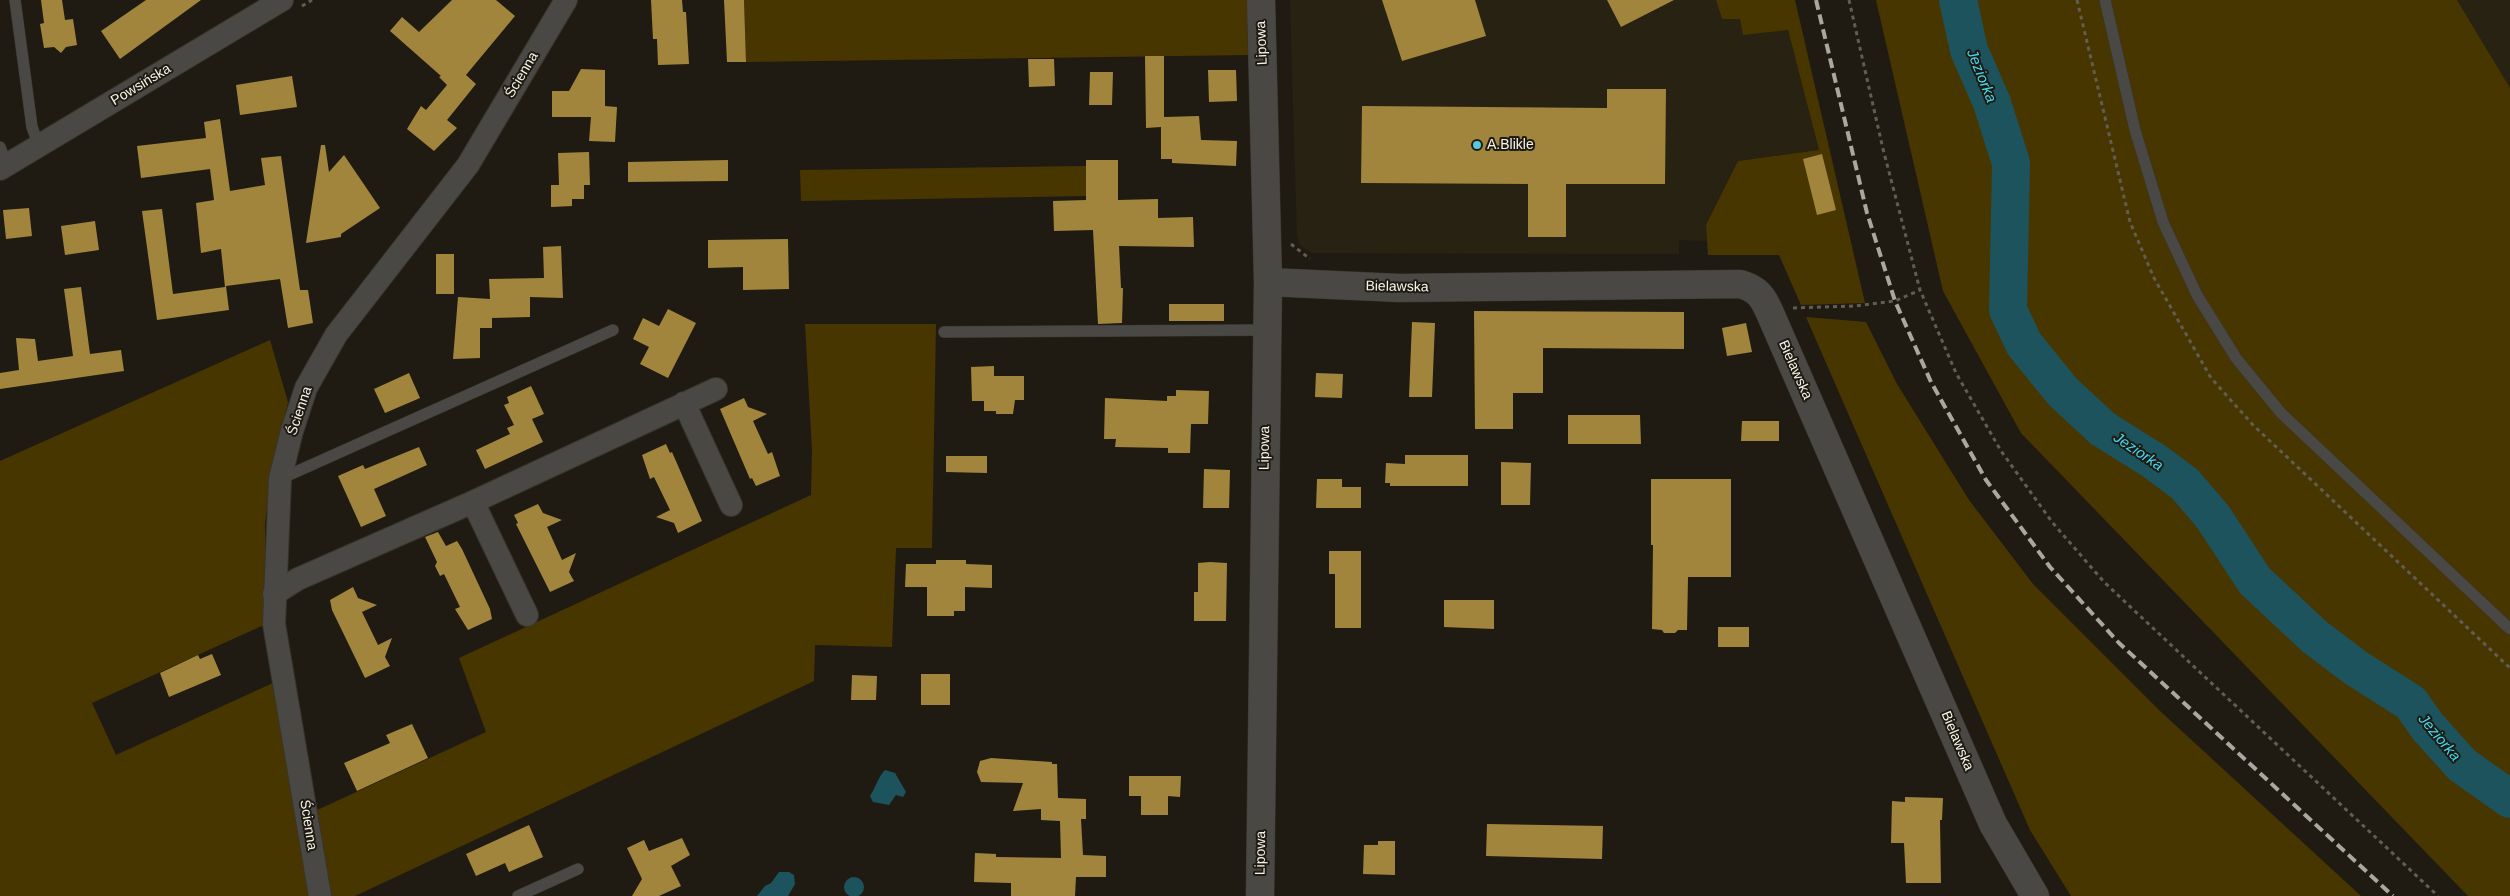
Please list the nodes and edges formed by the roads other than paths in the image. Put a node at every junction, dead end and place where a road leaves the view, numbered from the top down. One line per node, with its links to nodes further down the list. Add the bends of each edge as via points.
1 (15, 0): 6 (lane, via 32,127)
2 (282, 0): 6 (street, Powsińska)
3 (566, 0): 14 (street, Ścienna, via 468,164 336,335 306,388)
4 (1261, 0): 8 (street, Lipowa)
5 (2105, 0): 19 (lane, via 2135,130 2163,222 2197,295 2236,358 2281,413)
6 (39, 146): 7 (street, Powsińska)
7 (2, 160)
8 (1268, 282): 10 (street, Lipowa); 24 (street, Bielawska, via 1399,288 1740,284 1756,290 1770,313 1993,824)
9 (613, 330): 14 (lane)
10 (1267, 330): 11 (lane); 23 (street, Lipowa)
11 (944, 332)
12 (716, 389): 13 (street)
13 (684, 404): 15 (street); 16 (street)
14 (280, 479): 17 (street, Ścienna)
15 (473, 502): 17 (street, via 298,579); 18 (street)
16 (731, 505)
17 (274, 594): 21 (street, Ścienna, via 274,624)
18 (526, 614)
19 (2510, 629)
20 (578, 869): 22 (lane)
21 (320, 896)
22 (518, 896)
23 (1260, 896)
24 (2034, 896)

